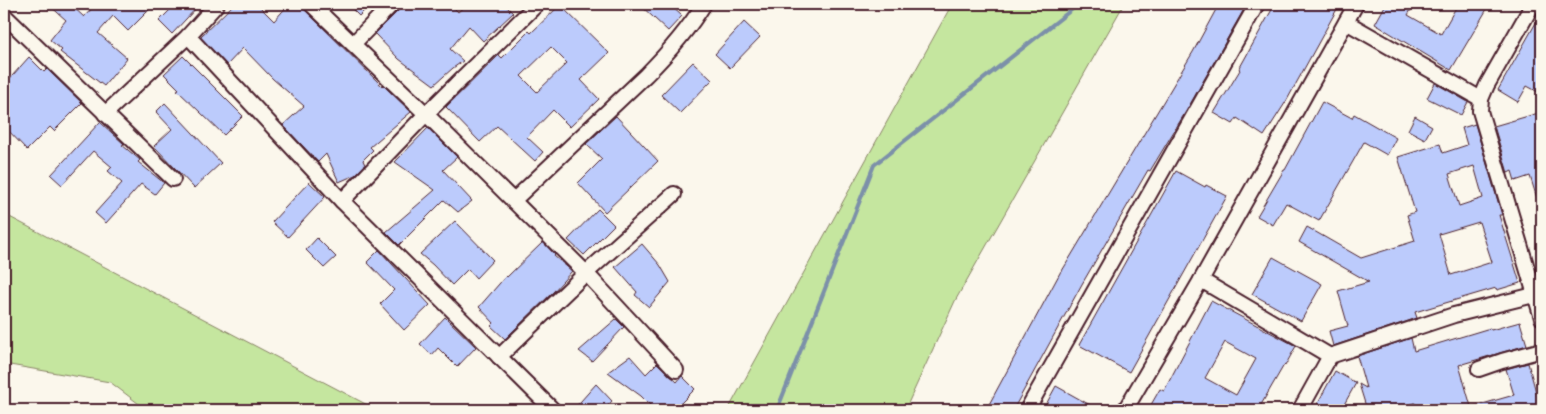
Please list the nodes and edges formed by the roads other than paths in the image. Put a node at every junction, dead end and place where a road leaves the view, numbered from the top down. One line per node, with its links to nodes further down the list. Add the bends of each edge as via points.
1 (217, 4): 11 (street)
2 (311, 4): 12 (street)
3 (392, 4): 12 (street)
4 (537, 4): 15 (street)
5 (704, 4): 19 (street, via 666,55)
6 (1257, 4): 30 (street)
7 (1356, 4): 10 (street)
8 (1533, 4): 13 (street)
9 (4, 15): 14 (street)
10 (1346, 22): 13 (street); 21 (street)
11 (188, 36): 14 (street); 18 (street)
12 (353, 44): 15 (street)
13 (1481, 99): 22 (street, via 1480,111)
14 (105, 114): 16 (street)
15 (426, 114): 18 (street); 19 (street)
16 (173, 179)
17 (674, 194): 20 (street)
18 (342, 201): 26 (street)
19 (513, 201): 20 (street)
20 (586, 273): 26 (street); 28 (street)
21 (1201, 280): 25 (street); 31 (street)
22 (1539, 294): 23 (street); 25 (street, via 1454,315)
23 (1542, 318)
24 (1542, 350): 27 (street)
25 (1330, 356): 32 (street)
26 (499, 357): 29 (street)
27 (1479, 369)
28 (676, 370)
29 (553, 410)
30 (1027, 410)
31 (1126, 410)
32 (1300, 410)

